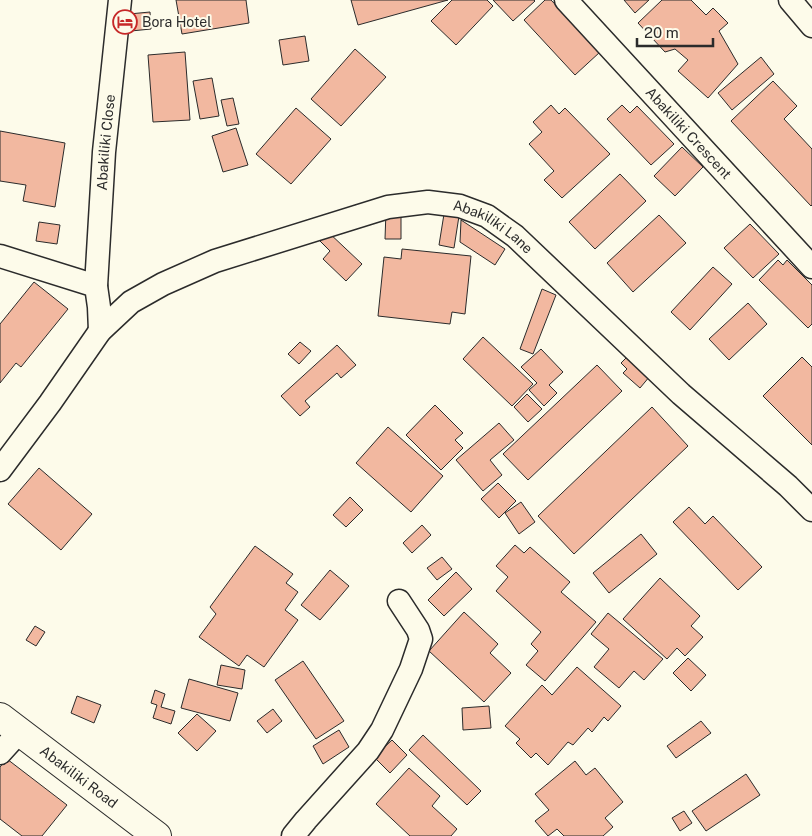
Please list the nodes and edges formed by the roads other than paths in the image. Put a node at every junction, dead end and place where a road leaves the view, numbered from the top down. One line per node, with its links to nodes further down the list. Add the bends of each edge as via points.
1 (120, 0): 7 (street, Abakiliki Close, via 104,152)
2 (566, 0): 6 (street, Abakiliki Crescent)
3 (790, 0): 4 (street)
4 (812, 26)
5 (0, 256): 7 (street)
6 (812, 267)
7 (96, 286): 8 (street, Abakiliki Close)
8 (100, 331): 9 (street, Abakiliki Lane); 10 (street, Abakiliki Lane, via 131,302 215,261 388,207 428,202 460,206 487,216 515,236 681,394)
9 (0, 470)
10 (812, 510)
11 (399, 601): 15 (street, via 421,639 411,669 382,730 368,751)
12 (10, 724): 13 (street); 14 (main road, Abakiliki Road)
13 (0, 752)
14 (156, 836)
15 (293, 836)

